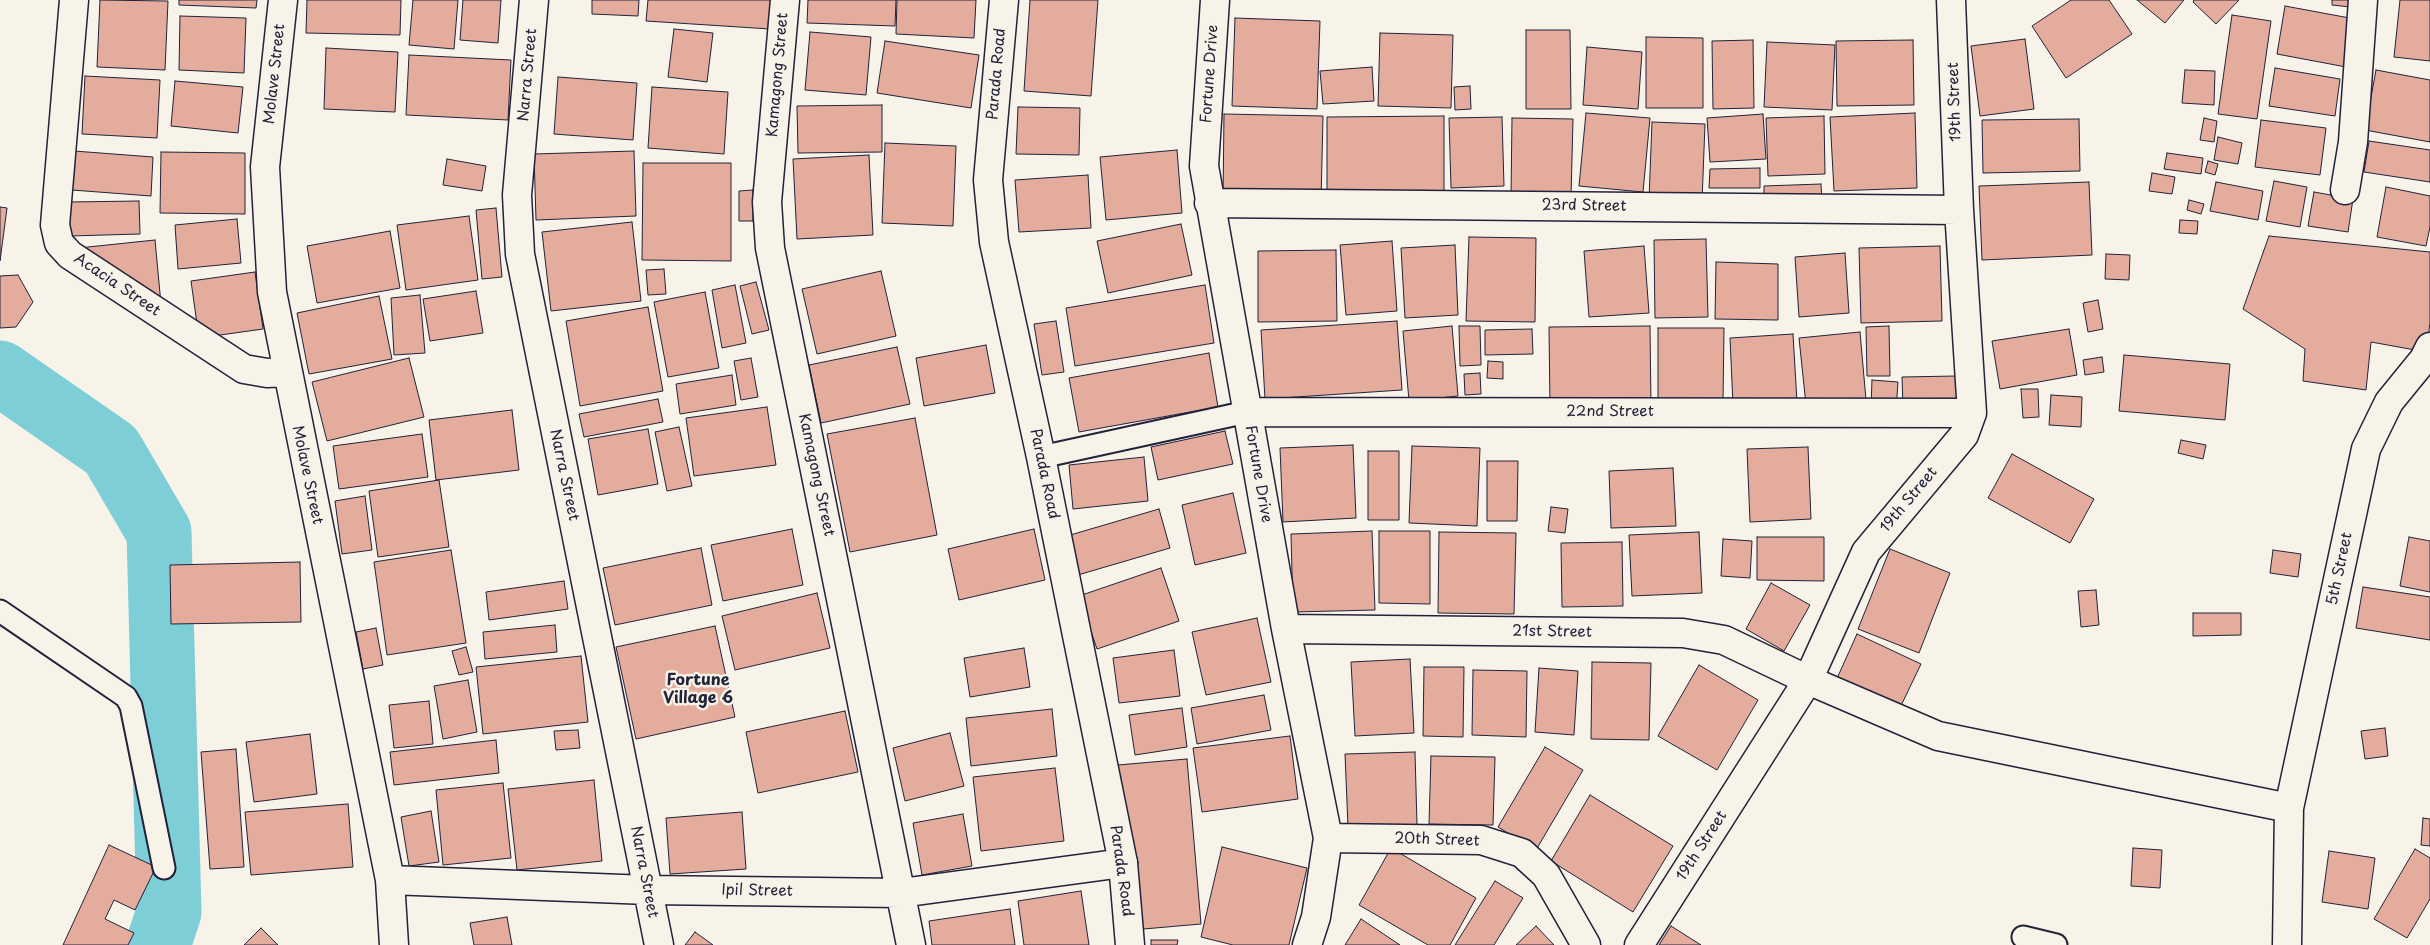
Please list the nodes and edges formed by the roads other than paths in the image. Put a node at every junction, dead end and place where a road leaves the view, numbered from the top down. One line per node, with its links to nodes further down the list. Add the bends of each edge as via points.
1 (74, 0): 13 (street, Acacia Street, via 55,225 59,243 70,255 244,369)
2 (283, 0): 13 (street, Molave Street, via 265,167 272,292)
3 (534, 0): 25 (street, Narra Street, via 517,195 520,254)
4 (785, 0): 26 (street, Kamagong Street, via 767,202 770,248)
5 (1004, 0): 16 (street, Parada Road, via 988,180 994,242)
6 (1214, 0): 10 (street, Fortune Drive, via 1204,166)
7 (1951, 0): 11 (street, 19th Street)
8 (2363, 0): 9 (street, via 2353,142)
9 (2345, 190)
10 (1209, 202): 11 (street, 23rd Street); 14 (street, Fortune Drive)
11 (1959, 210): 15 (street, 19th Street)
12 (2430, 347): 20 (street, 5th Street, via 2389,402 2366,450)
13 (286, 372): 24 (street, Molave Street)
14 (1247, 412): 15 (street, 22nd Street); 16 (lane); 18 (street, Fortune Drive)
15 (1972, 413): 19 (street, 19th Street, via 1964,434 1866,552)
16 (1041, 457): 22 (street, Parada Road)
17 (0, 611): 23 (lane, via 126,698 131,706)
18 (1286, 629): 19 (street, 21st Street, via 1683,633 1724,640); 21 (street, Fortune Drive)
19 (1808, 680): 20 (street, 21st Street, via 1938,736); 34 (street, 19th Street)
20 (2289, 808): 36 (street, 5th Street)
21 (1328, 838): 32 (street, Fortune Drive, via 1316,917); 33 (street, 20th Street, via 1481,840 1522,853 1546,875)
22 (1123, 863): 26 (street, Ipil Street); 31 (street, Parada Road)
23 (164, 868)
24 (390, 880): 25 (street, Ipil Street); 28 (street, Molave Street)
25 (648, 890): 26 (street, Ipil Street); 29 (street, Narra Street)
26 (901, 893): 30 (street, Kamagong Street)
27 (2023, 937): 35 (lane)
28 (394, 945)
29 (659, 945)
30 (911, 945)
31 (1130, 945)
32 (1307, 945)
33 (1586, 945)
34 (1639, 945)
35 (2056, 945)
36 (2287, 945)

